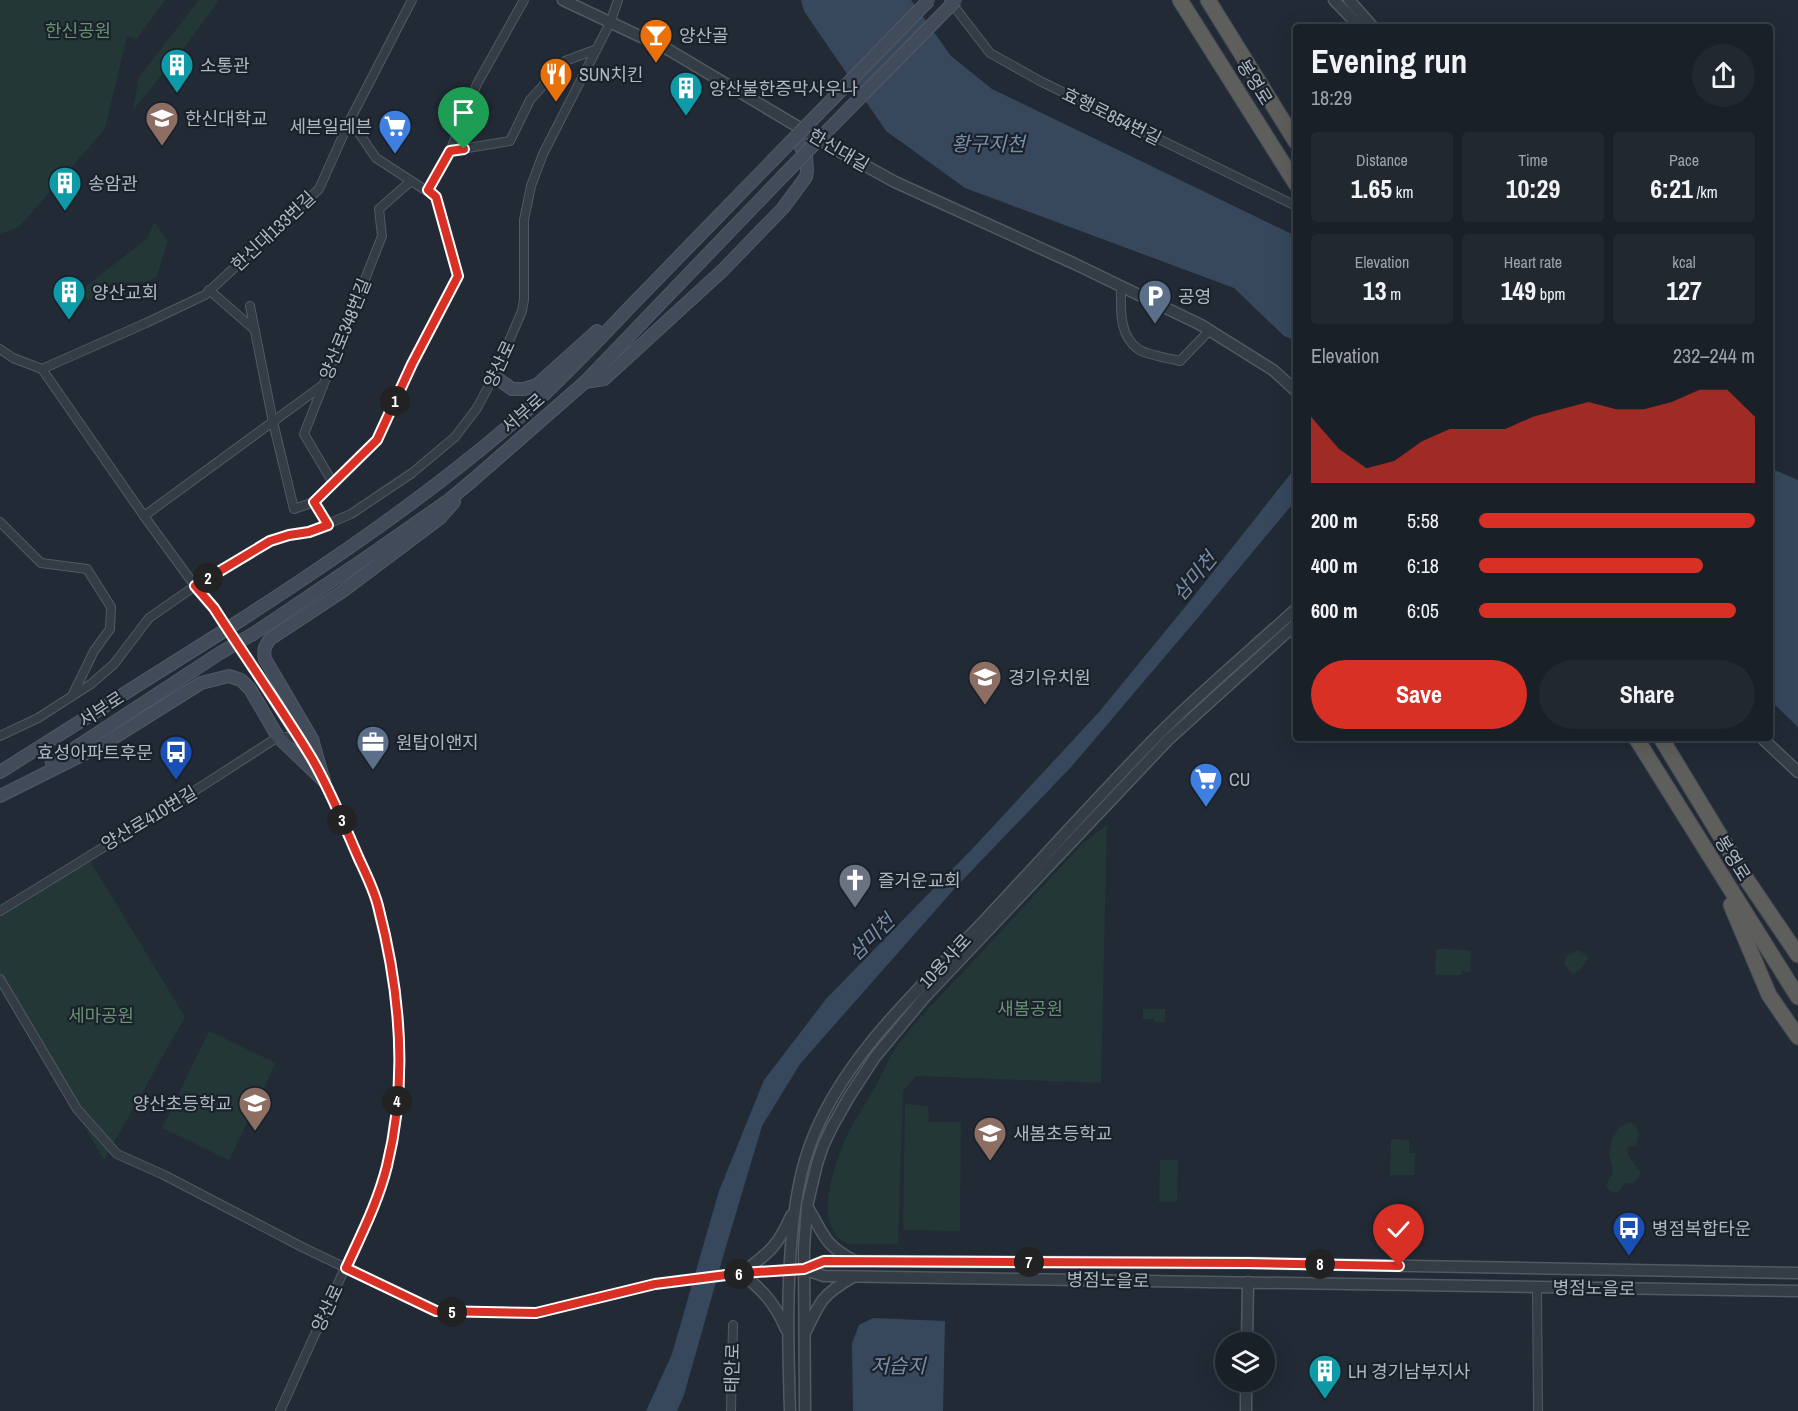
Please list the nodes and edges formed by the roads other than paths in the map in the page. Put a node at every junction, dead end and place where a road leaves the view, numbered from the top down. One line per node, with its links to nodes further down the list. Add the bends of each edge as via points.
1 (412, 0): 16 (street, 한신대133번길)
2 (524, 0): 19 (street, via 477,84)
3 (563, 0): 12 (street, 한신대길)
4 (618, 0): 12 (street, 양산로)
5 (929, 0): 24 (main road, 서부로, bridge)
6 (949, 0): 23 (street, 효행로854번길, via 990,53)
7 (956, 0): 33 (main road, 서부로, bridge)
8 (1180, 0): 20 (highway, 봉영로)
9 (1208, 0): 18 (highway, 봉영로)
10 (1334, 0): 13 (street)
11 (1349, 0): 14 (street)
12 (610, 23): 15 (street, 양산로); 17 (street, 한신대길, via 669,50)
13 (1357, 24)
14 (1370, 24)
15 (597, 49): 19 (street, via 565,61 530,100 510,141); 32 (street, 양산로, via 543,154 531,186 524,220 522,311)
16 (350, 120): 21 (street, via 376,158); 26 (street, 한신대133번길, via 319,189)
17 (804, 130): 25 (street, 한신대길, via 895,182); 33 (main road, via 797,141 806,156 806,177 783,208 723,270 604,379)
18 (1293, 137)
19 (450, 151): 22 (street)
20 (1293, 179)
21 (411, 181): 22 (street); 34 (street, 양산로348번길, via 379,209 382,236)
22 (428, 190): 38 (street, via 436,197 458,276 377,440)
23 (1293, 205)
24 (663, 273): 32 (main road, via 537,385 512,389); 53 (main road, 서부로, bridge, via 534,404 400,512 312,574)
25 (1121, 286): 29 (street, 한신대길); 29 (street, via 1120,318 1139,350 1180,361)
26 (209, 290): 28 (street); 31 (street, 한신대133번길)
27 (250, 306): 28 (street)
28 (255, 330): 36 (street)
29 (1210, 330): 35 (street, 한신대길, via 1273,370)
30 (0, 349): 31 (street)
31 (42, 369): 40 (street)
32 (494, 375): 42 (street, 양산로, via 477,408 455,437 412,473)
33 (585, 381): 37 (main road, 서부로)
34 (323, 385): 36 (street); 38 (street, 양산로348번길, via 304,434)
35 (1293, 388)
36 (273, 422): 39 (street, via 294,509); 40 (street)
37 (473, 480): 55 (main road, via 440,518 265,645 265,658 312,739); 56 (main road, 서부로, bridge, via 253,634)
38 (333, 483): 39 (street)
39 (314, 502): 42 (street)
40 (144, 516): 43 (street)
41 (0, 522): 46 (street, via 42,563 87,570 111,607 110,629 94,651)
42 (328, 525): 43 (street, 양산로, via 270,541)
43 (195, 586): 46 (street, 양산로, via 149,618 114,664); 52 (street, 양산로, via 214,608)
44 (1293, 612): 65 (street, 10용사로, via 1161,733 879,1034 824,1113 803,1164)
45 (1293, 627): 66 (street, 10용사로, via 1168,740 895,1031 832,1126 817,1164)
46 (72, 696): 47 (street, 양산로)
47 (0, 736)
48 (278, 737): 52 (street); 55 (main road); 56 (main road, via 241,680 229,676 215,678 102,745); 58 (street, 양산로410번길)
49 (1638, 741): 57 (highway, 봉영로)
50 (1663, 741): 59 (highway, 봉영로)
51 (1765, 741): 54 (street)
52 (301, 742): 55 (street, 양산로)
53 (0, 772)
54 (1798, 772)
55 (324, 781): 71 (street, 양산로, via 378,903 398,1024 400,1075 387,1167)
56 (0, 795)
57 (1712, 861): 63 (highway, 봉영로); 64 (highway, via 1769,995)
58 (0, 911)
59 (1780, 928): 60 (highway); 61 (highway, 봉영로)
60 (1798, 939)
61 (1798, 955)
62 (0, 979): 71 (street, via 77,1109 117,1154)
63 (1798, 997)
64 (1798, 1037)
65 (795, 1209): 66 (street, via 801,1221); 74 (street, 10용사로); 75 (street, via 773,1249)
66 (807, 1211): 67 (street, via 827,1242); 72 (street, 10용사로)
67 (856, 1261): 68 (street, 병점노을로); 72 (street, 병점노을로, via 824,1261); 78 (street, via 852,1266)
68 (1181, 1262): 69 (street, 병점노을로); 79 (street, via 1185,1276)
69 (1314, 1264): 70 (street, 병점노을로); 81 (street, via 1309,1276)
70 (1483, 1267): 73 (street, 병점노을로); 82 (street, via 1487,1281)
71 (346, 1268): 75 (street, via 436,1311 536,1313 655,1284); 92 (street, 양산로)
72 (804, 1269): 74 (street); 78 (street, 병점노을로, via 824,1276); 89 (street, 10용사로)
73 (1599, 1269): 76 (street, 병점노을로); 84 (street, via 1593,1276)
74 (789, 1270): 75 (street); 90 (street, 10용사로)
75 (742, 1273): 90 (street, via 770,1299)
76 (1774, 1273): 77 (street, 병점노을로); 85 (street, via 1778,1286)
77 (1798, 1273)
78 (855, 1276): 79 (street, 병점노을로); 89 (street, via 820,1301)
79 (1180, 1281): 80 (street, 병점노을로)
80 (1248, 1282): 81 (street, 병점노을로); 88 (street)
81 (1312, 1283): 82 (street, 병점노을로)
82 (1482, 1286): 83 (street, 병점노을로)
83 (1537, 1287): 84 (street, 병점노을로); 97 (street)
84 (1596, 1288): 85 (street, 병점노을로)
85 (1774, 1291): 86 (street, 병점노을로)
86 (1798, 1291)
87 (733, 1325): 93 (street, 태안로)
88 (1247, 1332)
89 (804, 1334): 95 (street, 10용사로)
90 (788, 1335): 94 (street, 10용사로)
91 (1246, 1392): 96 (street)
92 (280, 1411)
93 (731, 1411)
94 (790, 1411)
95 (805, 1411)
96 (1246, 1411)
97 (1538, 1411)

